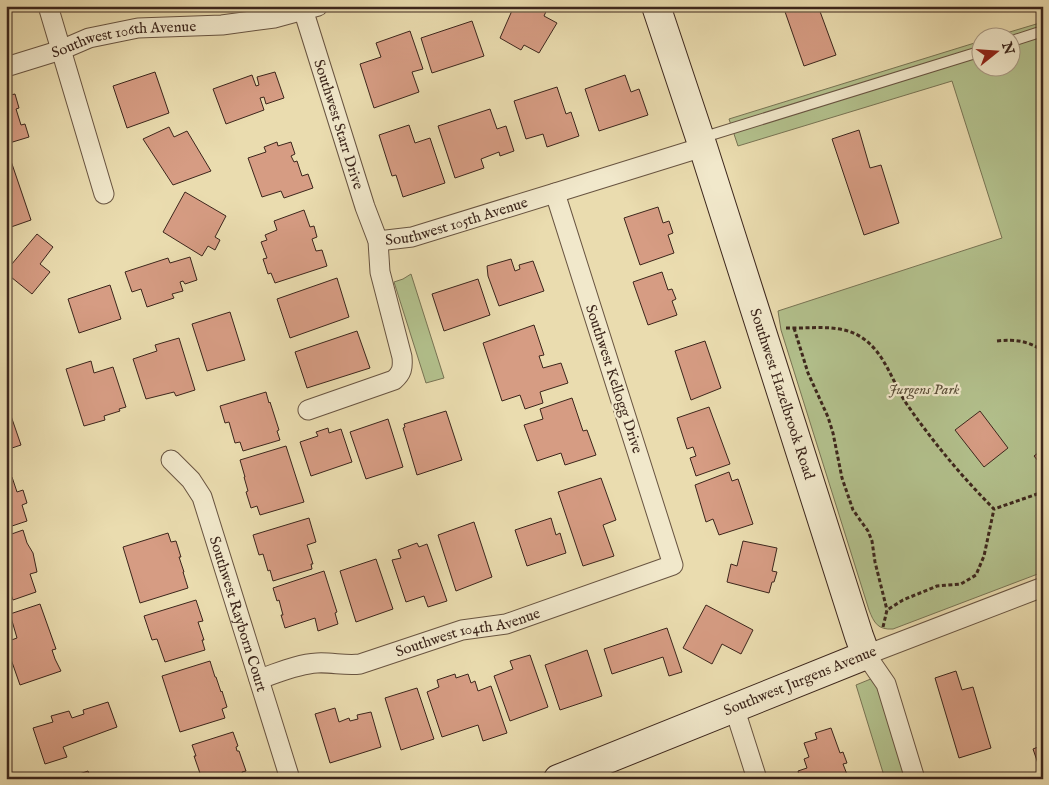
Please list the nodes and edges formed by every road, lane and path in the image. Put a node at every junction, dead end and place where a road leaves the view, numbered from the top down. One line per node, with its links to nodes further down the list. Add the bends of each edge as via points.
1 (48, 6): 6 (street)
2 (656, 6): 9 (street, Southwest Hazelbrook Road)
3 (308, 8): 6 (street, Southwest 106th Avenue, via 274,18 222,25 138,28 89,38); 12 (street, Southwest Starr Drive, via 364,207)
4 (1043, 31): 5 (lane)
5 (1022, 38)
6 (61, 50): 8 (street, Southwest 106th Avenue); 10 (street)
7 (972, 54): 9 (lane)
8 (6, 67)
9 (702, 142): 11 (street, Southwest 105th Avenue); 13 (street, Southwest Hazelbrook Road)
10 (104, 194)
11 (555, 194): 12 (street, Southwest 105th Avenue, via 412,237); 21 (street, Southwest Kellogg Drive)
12 (378, 241): 17 (street, Southwest 105th Avenue, via 380,272 402,357 401,373 394,380)
13 (760, 327): 14 (path); 25 (street, Southwest Hazelbrook Road)
14 (794, 328): 20 (path, via 846,331 871,345 882,358 907,404 945,456); 23 (path, via 808,372 828,417 853,510 872,541)
15 (998, 340): 16 (path, via 1022,340)
16 (1043, 351)
17 (308, 410)
18 (171, 460): 26 (street, Southwest Rayborn Court, via 202,497)
19 (1043, 492): 20 (path)
20 (994, 509): 23 (path, via 984,556 976,575 961,584 937,586)
21 (673, 565): 26 (street, Southwest 104th Avenue, via 506,624 462,630 360,664 306,664)
22 (1043, 586): 25 (street, Southwest Jurgens Avenue)
23 (887, 610): 24 (path)
24 (882, 631)
25 (866, 655): 27 (street, Southwest Jurgens Avenue); 31 (street, Southwest Hazelbrook Road, via 886,684)
26 (259, 679): 28 (street, Southwest Rayborn Court)
27 (734, 708): 29 (street, Southwest Jurgens Avenue); 30 (street)
28 (290, 779)
29 (558, 779)
30 (757, 779)
31 (915, 779)

